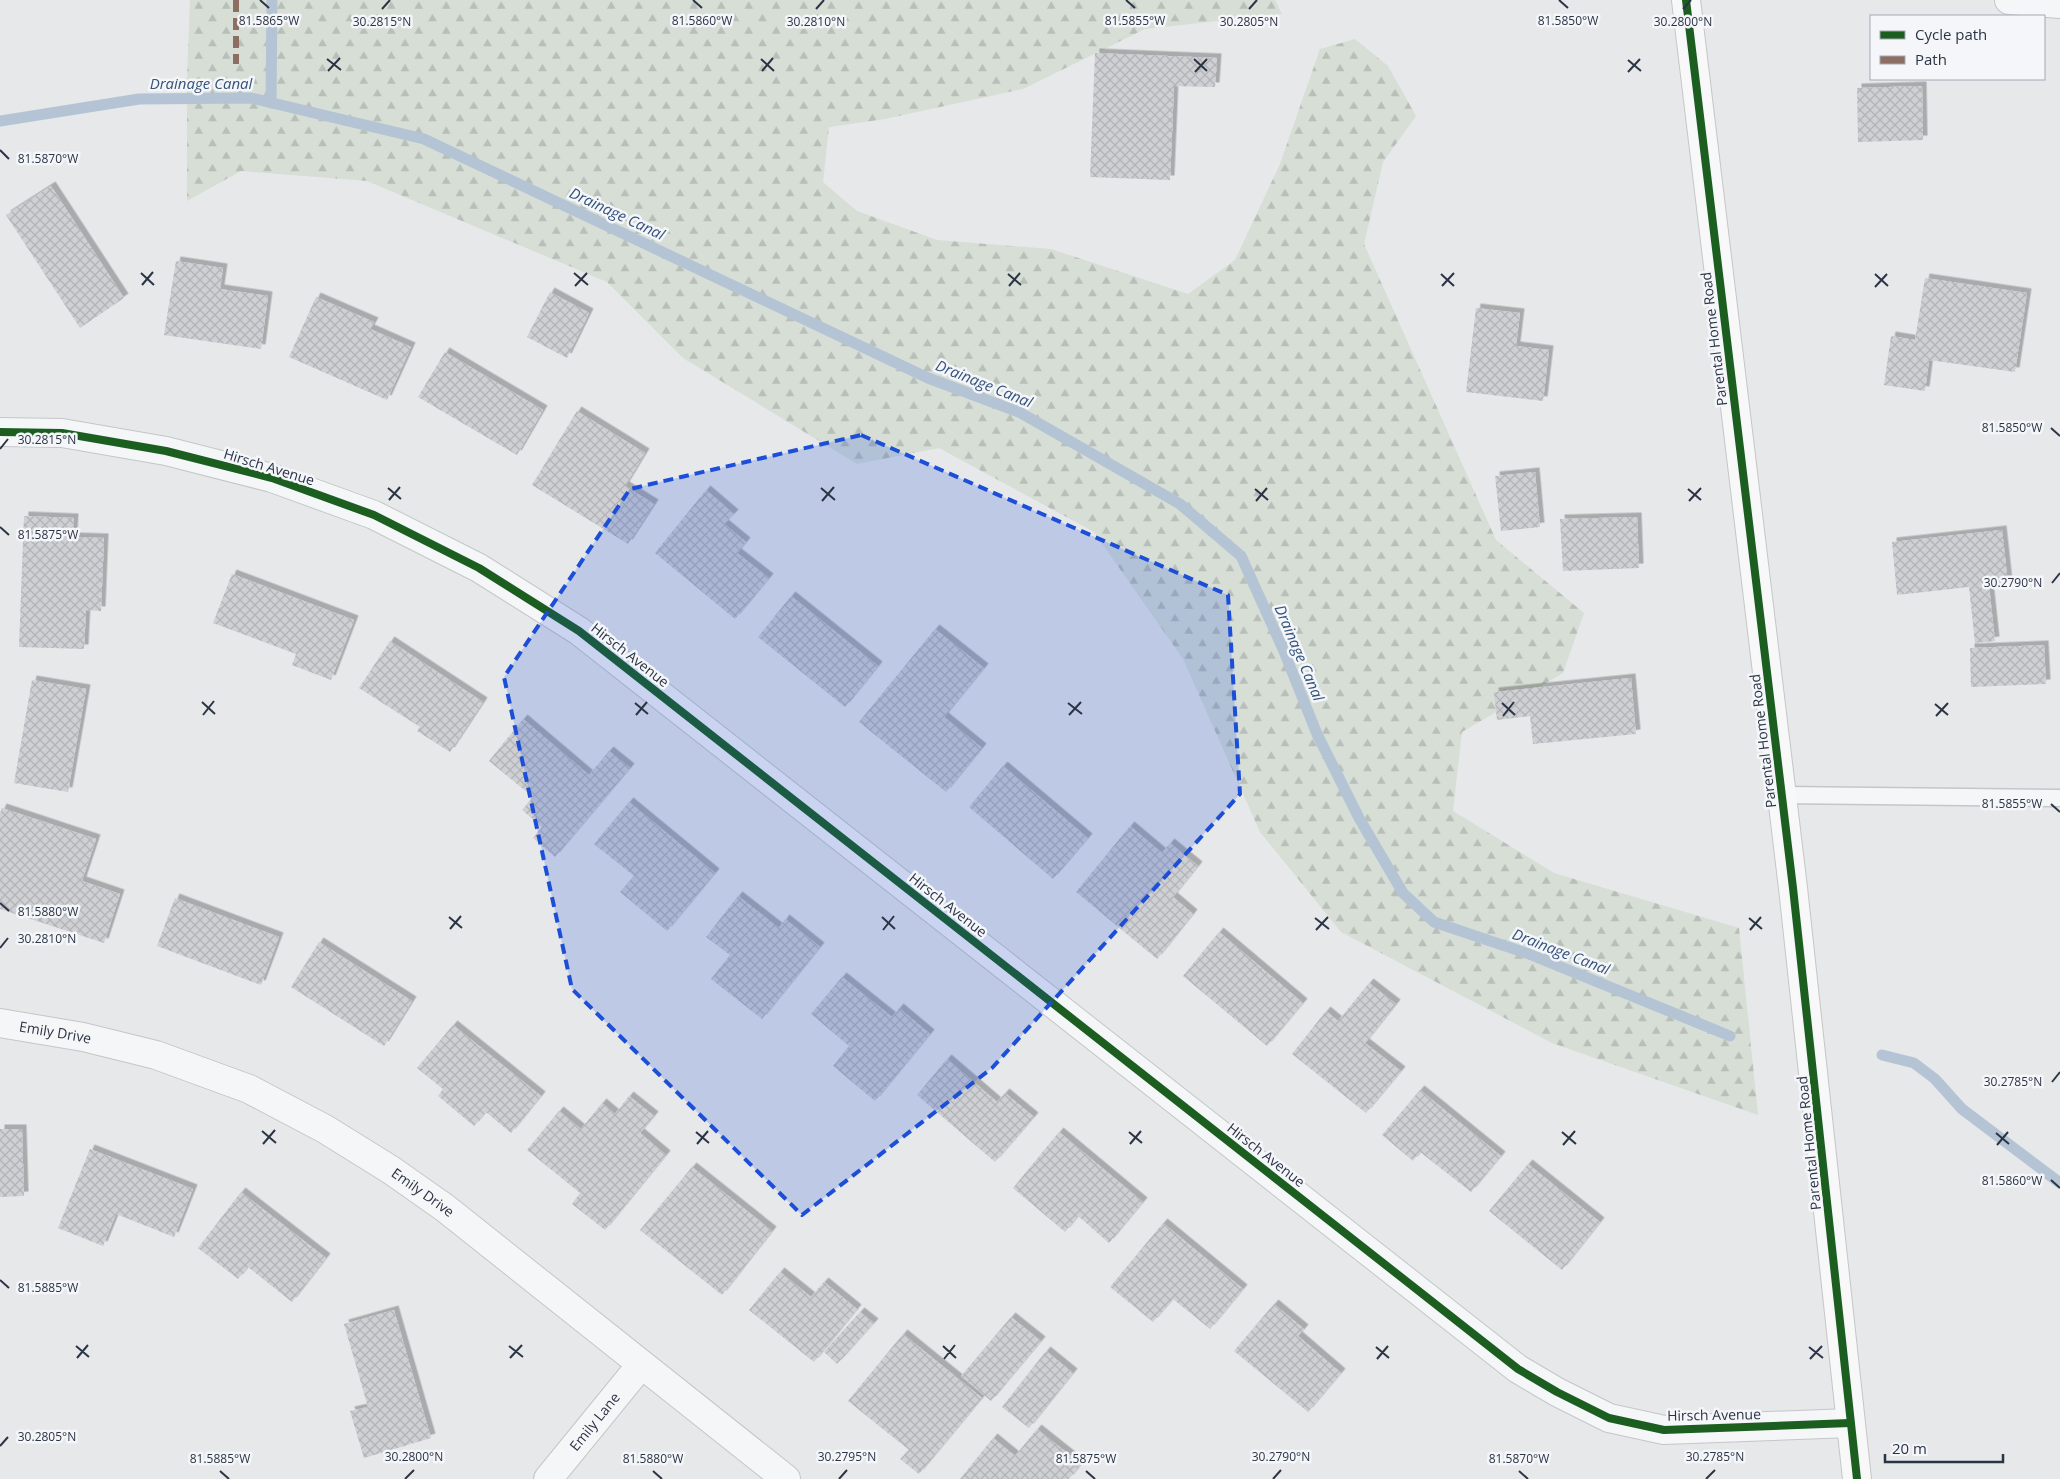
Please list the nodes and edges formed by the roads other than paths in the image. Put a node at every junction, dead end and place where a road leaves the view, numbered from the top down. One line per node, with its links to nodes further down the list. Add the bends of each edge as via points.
1 (1686, 0): 5 (street, Parental Home Road)
2 (2009, 0): 3 (street)
3 (2060, 4)
4 (0, 432): 9 (street, Hirsch Avenue, via 62,433 166,451 272,478 374,515 479,568 579,631 1518,1369 1557,1392 1609,1418 1664,1430)
5 (1782, 795): 6 (lane); 9 (street, Parental Home Road)
6 (2060, 798)
7 (0, 1023): 8 (street, Emily Drive, via 83,1037 156,1055 249,1089 325,1129 392,1170 445,1208)
8 (641, 1365): 10 (street, Emily Lane); 11 (street, Emily Drive)
9 (1850, 1423): 12 (street, Parental Home Road)
10 (548, 1479)
11 (786, 1479)
12 (1857, 1479)

